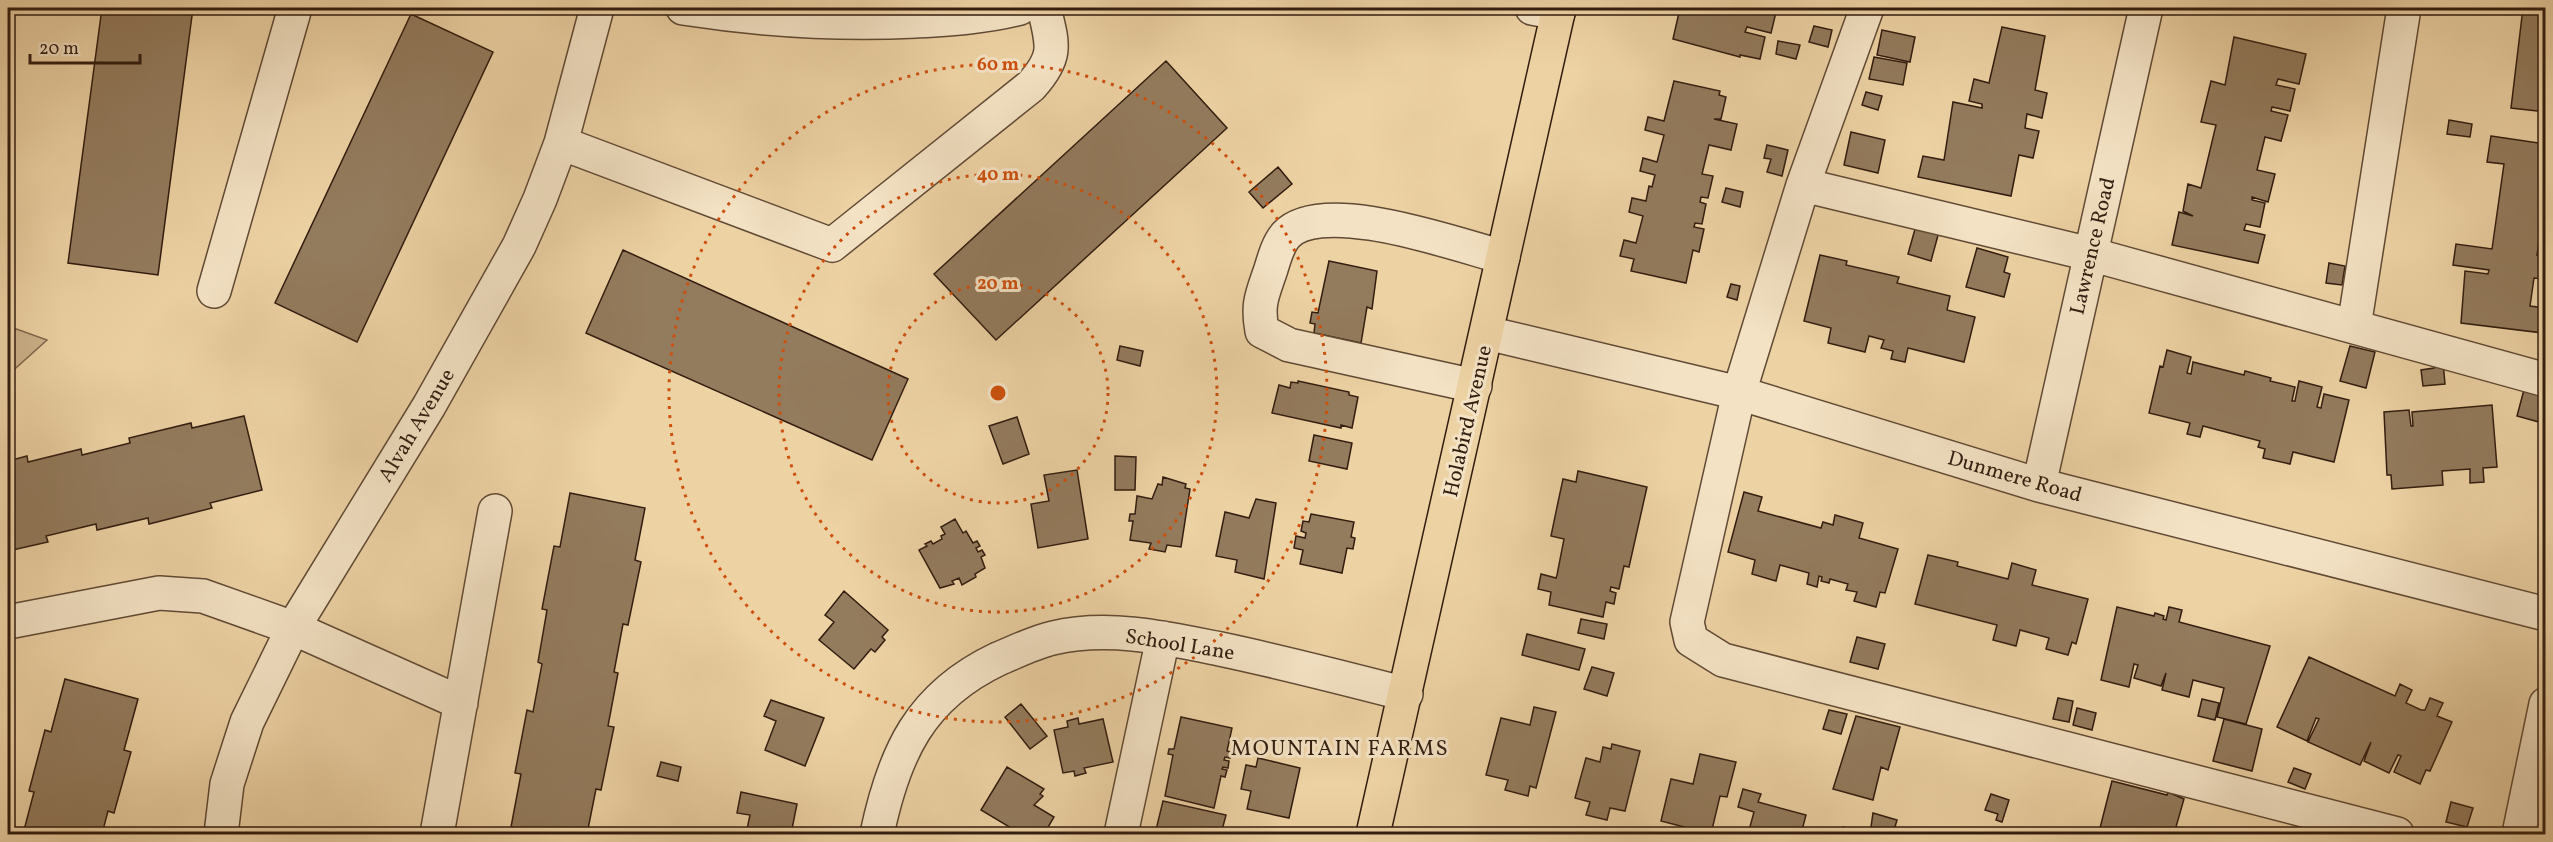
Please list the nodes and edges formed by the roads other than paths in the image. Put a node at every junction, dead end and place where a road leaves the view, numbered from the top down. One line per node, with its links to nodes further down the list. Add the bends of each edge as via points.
1 (295, 8): 14 (street)
2 (597, 8): 10 (street, Alvah Avenue)
3 (683, 8): 4 (street, via 760,19 848,24 956,19)
4 (1020, 8)
5 (1044, 8): 10 (street, via 1052,42 1048,67 1031,87 832,245)
6 (1867, 8): 11 (street)
7 (2146, 8): 12 (street, Lawrence Road)
8 (2404, 8): 15 (street)
9 (1550, 9): 13 (main road, Holabird Avenue)
10 (561, 143): 24 (street, Alvah Avenue, via 519,246 429,405)
11 (1803, 185): 12 (street); 19 (street)
12 (2090, 254): 15 (street); 20 (street, Lawrence Road)
13 (1503, 257): 16 (main road, Holabird Avenue); 18 (street, via 1363,220 1308,221 1286,235 1258,309 1262,331 1289,345)
14 (214, 291)
15 (2354, 327): 17 (street)
16 (1487, 333): 18 (main road, Holabird Avenue); 19 (street, Dunmere Road)
17 (2546, 380)
18 (1475, 386): 26 (main road, Holabird Avenue)
19 (1739, 393): 20 (street, Dunmere Road); 34 (street, via 1687,622 1690,639 1723,660)
20 (2039, 485): 22 (street, Dunmere Road)
21 (495, 511): 27 (street)
22 (2546, 614)
23 (8, 622): 24 (street, via 159,592 202,596)
24 (293, 628): 27 (street); 29 (street, Alvah Avenue, via 247,722 227,784)
25 (1163, 638): 26 (street, School Lane); 31 (street, School Lane, via 1092,633 1052,638 969,673 940,696 914,728 896,768); 32 (street)
26 (1406, 693): 33 (main road, Holabird Avenue)
27 (461, 703): 30 (street)
28 (2546, 704): 35 (street)
29 (221, 834)
30 (437, 834)
31 (877, 834)
32 (1120, 834)
33 (1373, 834)
34 (2397, 834)
35 (2519, 834)

